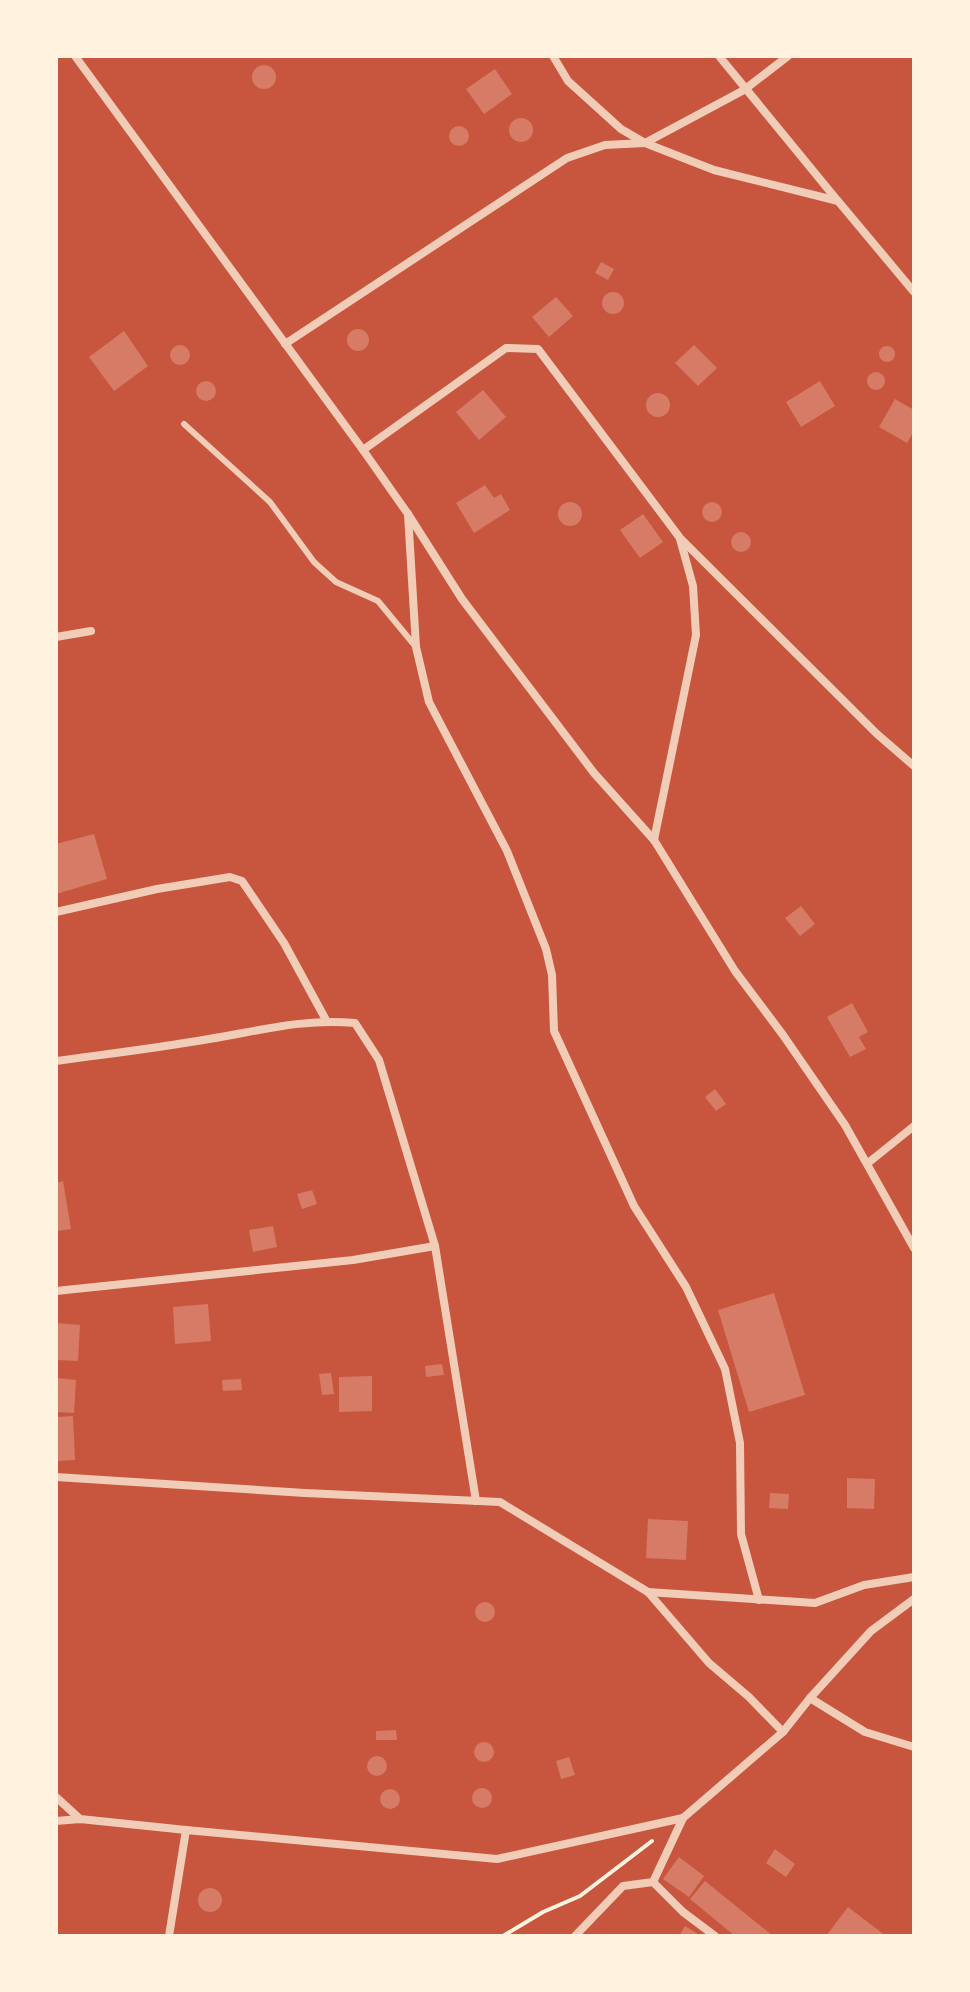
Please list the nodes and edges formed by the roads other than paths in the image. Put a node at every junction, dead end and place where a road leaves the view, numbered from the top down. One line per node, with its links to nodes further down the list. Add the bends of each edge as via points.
1 (75, 56): 9 (street)
2 (553, 56): 6 (street, via 568,81 621,129)
3 (719, 56): 5 (street)
4 (788, 56): 5 (street)
5 (744, 90): 6 (street); 7 (street)
6 (645, 143): 7 (street, via 714,170); 9 (street, via 605,145 567,158)
7 (838, 201): 8 (street)
8 (914, 292)
9 (285, 344): 11 (street)
10 (184, 424): 16 (lane, via 270,502 314,562 336,582 378,601)
11 (363, 450): 12 (street); 13 (street, via 506,348 538,349)
12 (408, 514): 16 (street); 18 (street, via 462,599 556,724)
13 (680, 538): 17 (street); 18 (street, via 693,586 696,635)
14 (91, 631): 15 (street)
15 (56, 637)
16 (416, 647): 32 (street, via 429,702 507,851 546,949 554,1031 634,1206 686,1287 725,1369 740,1443 741,1534)
17 (914, 766)
18 (654, 840): 23 (street, via 735,971)
19 (56, 912): 20 (street, via 157,889 230,877 242,881)
20 (326, 1020): 21 (street); 24 (street, via 355,1023 379,1060)
21 (56, 1061)
22 (914, 1126): 23 (street)
23 (868, 1163): 25 (street)
24 (435, 1246): 26 (street, via 353,1260); 28 (street)
25 (914, 1248)
26 (56, 1291)
27 (56, 1477): 28 (street)
28 (476, 1501): 30 (street, via 500,1502)
29 (914, 1577): 32 (street, via 864,1585 815,1603)
30 (648, 1592): 32 (street); 34 (street, via 709,1663)
31 (914, 1599): 33 (street, via 871,1631)
32 (759, 1600)
33 (810, 1698): 34 (street); 35 (street, via 865,1732)
34 (783, 1732): 37 (street)
35 (914, 1747)
36 (56, 1797): 38 (street)
37 (683, 1818): 40 (street, via 497,1859); 41 (street)
38 (80, 1819): 39 (street); 40 (street)
39 (56, 1821)
40 (186, 1830): 42 (street)
41 (653, 1882): 43 (street, via 623,1886); 44 (street)
42 (169, 1936)
43 (575, 1936)
44 (715, 1936)

